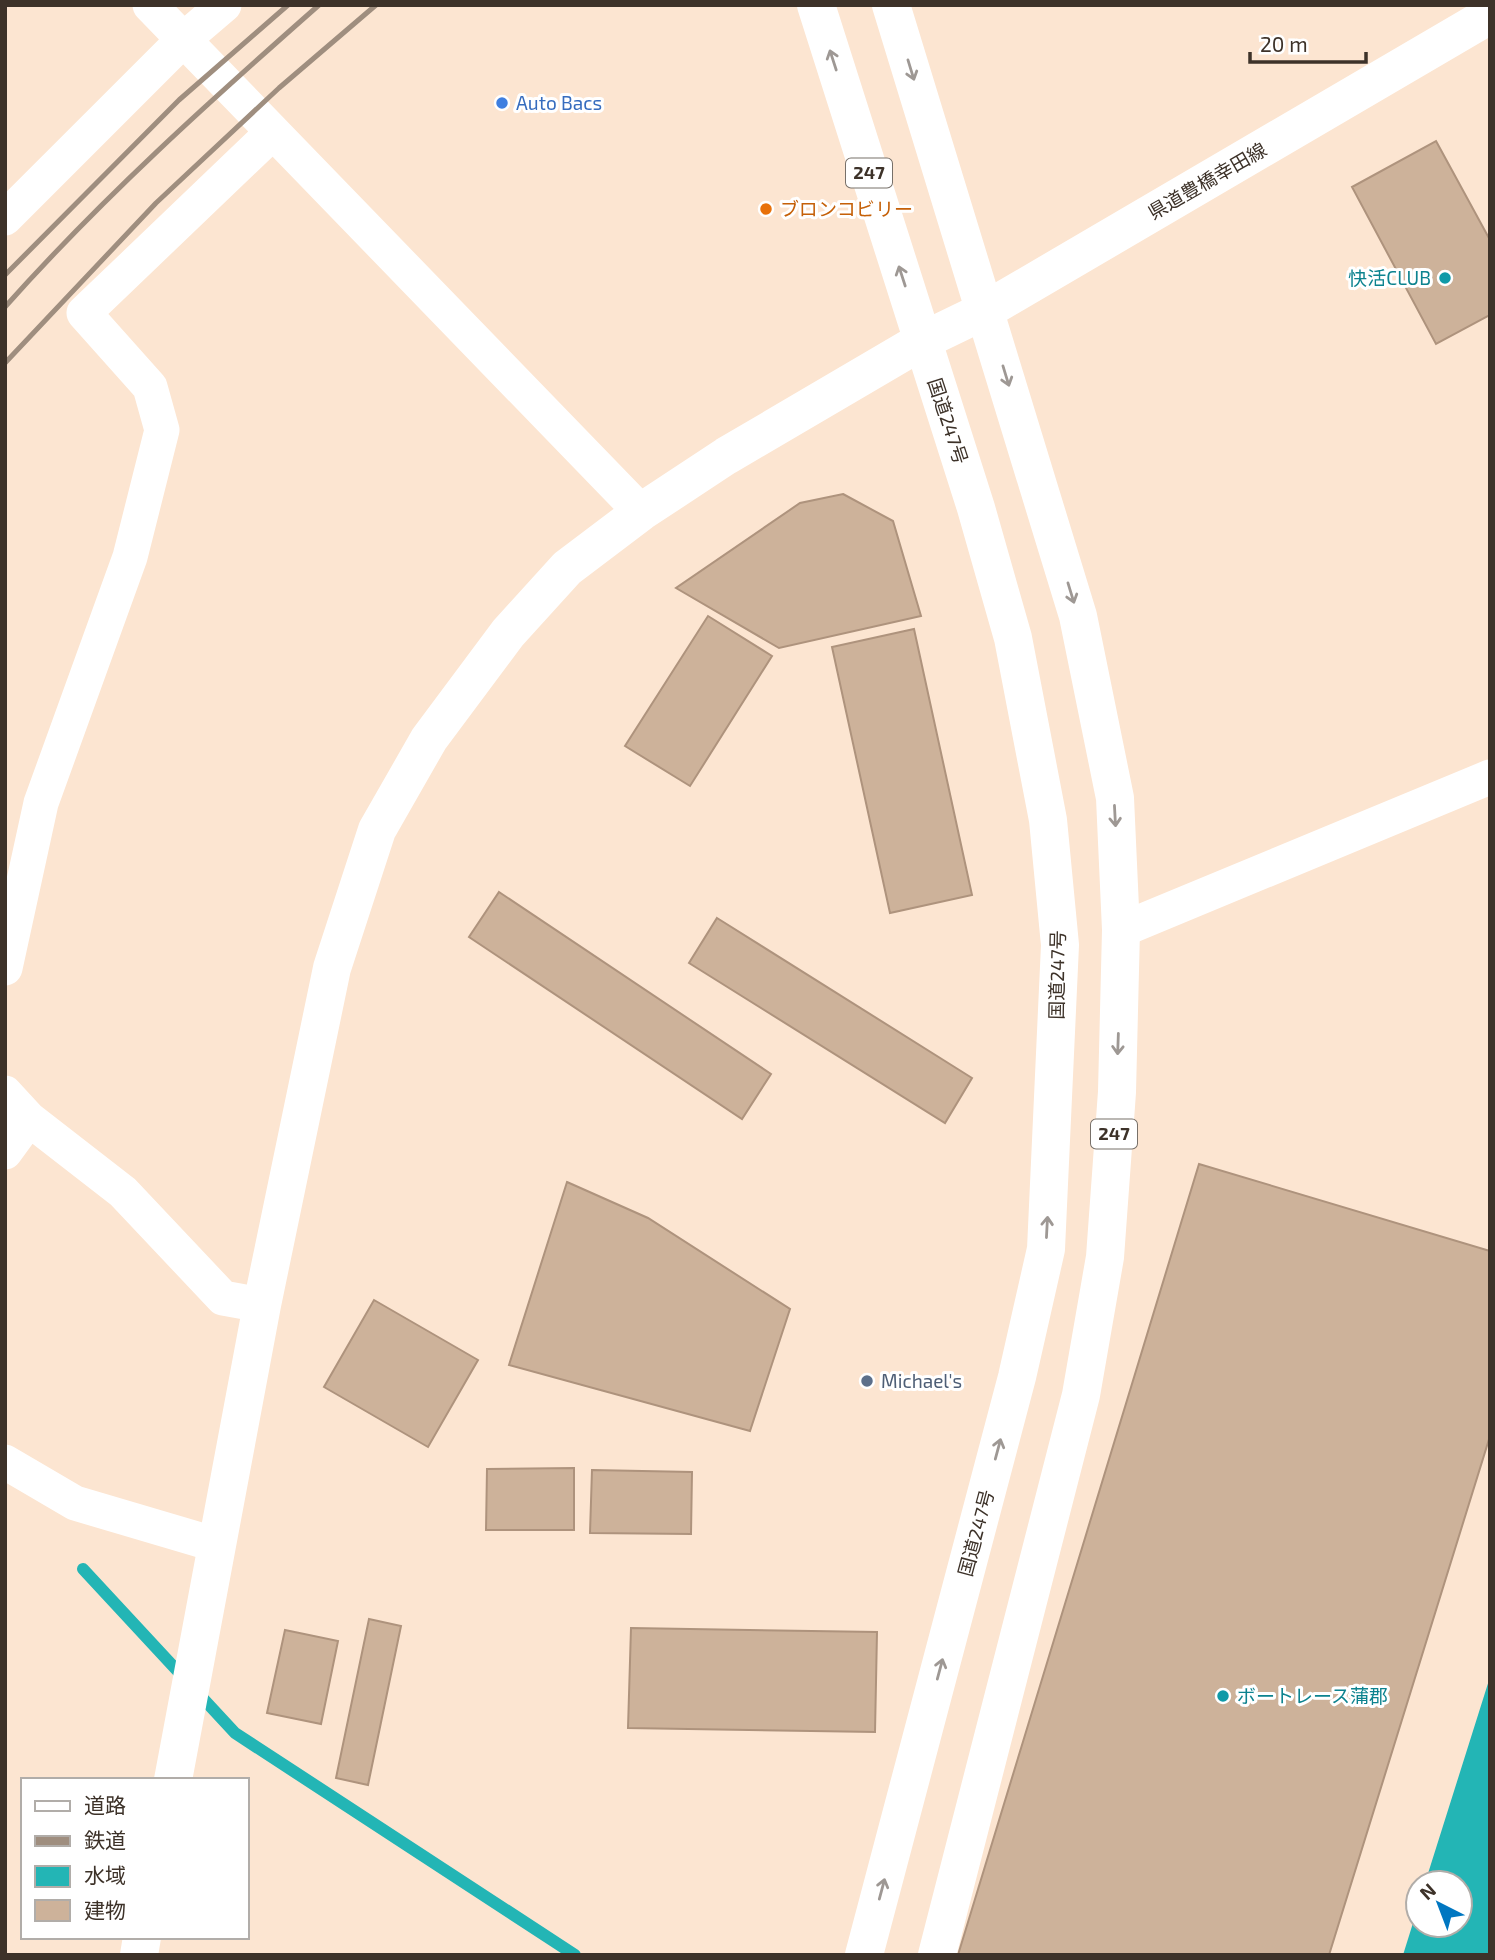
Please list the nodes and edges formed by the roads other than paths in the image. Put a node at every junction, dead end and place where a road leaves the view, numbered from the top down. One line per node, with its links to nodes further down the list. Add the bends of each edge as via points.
1 (150, 5): 6 (street)
2 (224, 5): 6 (street)
3 (816, 5): 10 (main road, 国道247号 / 247, one-way to 3)
4 (891, 5): 9 (main road, 247, one-way to 9)
5 (1490, 15): 9 (main road, 県道豊橋幸田線)
6 (183, 40): 7 (street); 8 (street)
7 (272, 133): 11 (street); 14 (street, via 84,313 150,387 162,430 130,556 41,803)
8 (5, 218)
9 (986, 310): 10 (main road, 県道豊橋幸田線); 13 (main road, 247, one-way to 13, via 1078,616 1115,798)
10 (922, 341): 11 (main road, 県道豊橋幸田線, via 726,456); 22 (main road, 国道247号 / 247, one-way to 10, via 1017,1377 1046,1249 1060,945 1048,820 1013,638)
11 (641, 512): 18 (main road, 県道豊橋幸田線, via 567,568 508,633 429,739 377,830 332,968)
12 (1490, 777): 13 (street)
13 (1121, 930): 23 (main road, 247, one-way to 23, via 1117,1092 1105,1257 1083,1383)
14 (5, 968)
15 (5, 1093): 16 (street)
16 (29, 1119): 17 (street); 18 (street, via 123,1192 223,1298)
17 (5, 1152)
18 (262, 1305): 20 (main road, 県道豊橋幸田線)
19 (5, 1462): 20 (street, via 75,1503)
20 (217, 1545): 21 (main road, 県道豊橋幸田線)
21 (173, 1778)
22 (864, 1955)
23 (937, 1955)

